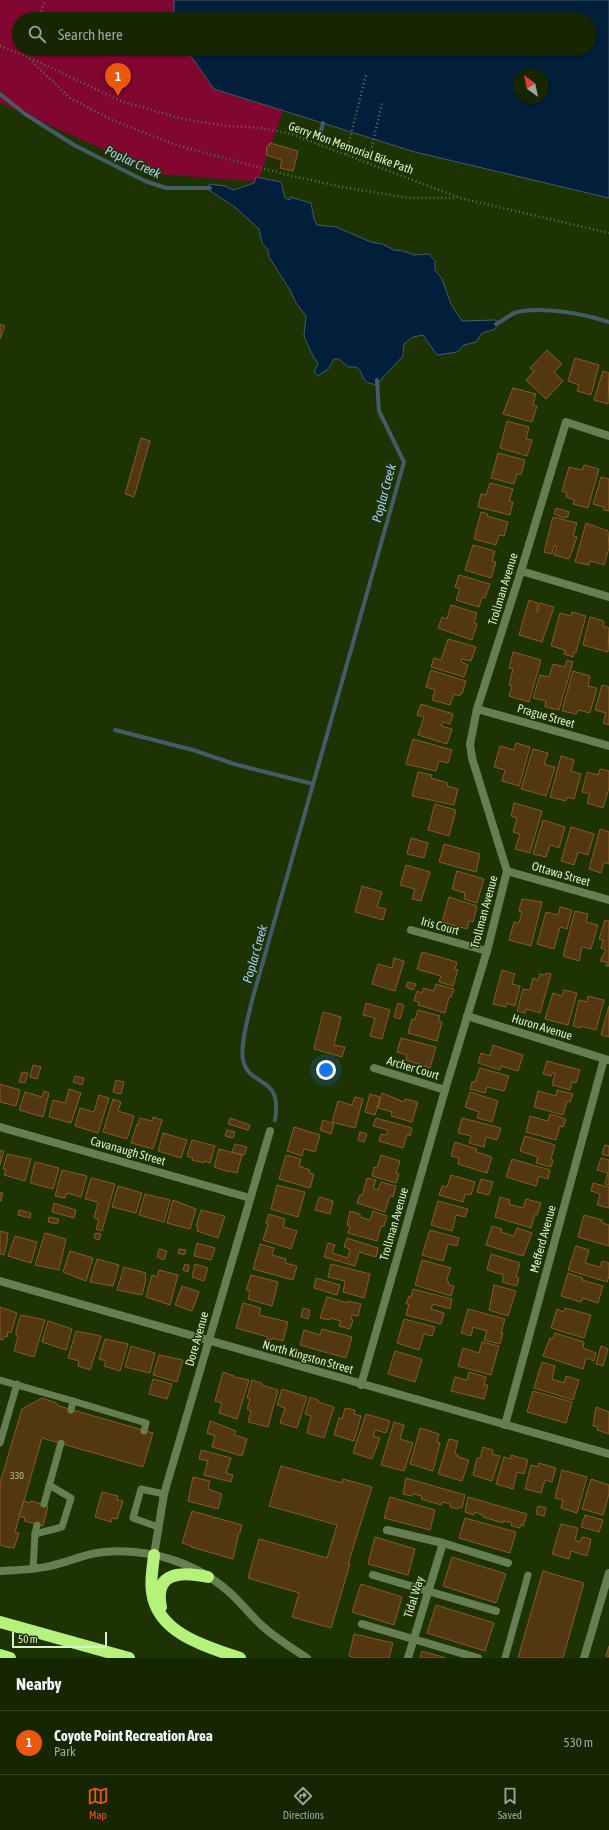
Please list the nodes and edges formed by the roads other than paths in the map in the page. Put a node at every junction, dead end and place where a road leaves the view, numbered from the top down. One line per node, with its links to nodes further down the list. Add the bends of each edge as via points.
1 (609, 436): 2 (street, Trollman Avenue, via 566,422)
2 (521, 571): 3 (street); 4 (street, Trollman Avenue)
3 (609, 597)
4 (477, 709): 5 (street, Prague Street); 6 (street, Trollman Avenue, via 470,744 472,758)
5 (609, 746)
6 (507, 871): 7 (street, Ottawa Street); 9 (street, Trollman Avenue)
7 (609, 900)
8 (411, 930): 9 (street, Iris Court)
9 (486, 951): 10 (street, Trollman Avenue)
10 (467, 1016): 11 (street, Huron Avenue); 13 (street, Trollman Avenue)
11 (606, 1059): 24 (street, Mefferd Avenue)
12 (374, 1068): 13 (street, Archer Court)
13 (445, 1090): 21 (street, Trollman Avenue)
14 (0, 1127): 16 (street, Cavanaugh Street)
15 (270, 1131): 16 (street, Dore Avenue)
16 (250, 1198): 18 (street, Dore Avenue)
17 (0, 1281): 18 (street, North Kingston Street)
18 (209, 1341): 21 (street, North Kingston Street); 30 (street, Dore Avenue)
19 (0, 1380): 20 (lane)
20 (16, 1384): 22 (lane); 26 (lane)
21 (361, 1385): 24 (street, North Kingston Street)
22 (73, 1401): 23 (lane); 25 (lane, via 146,1423)
23 (71, 1410)
24 (505, 1425): 28 (street, North Kingston Street)
25 (144, 1431)
26 (0, 1443)
27 (61, 1444): 29 (lane)
28 (609, 1454)
29 (49, 1485): 31 (lane); 35 (lane, via 71,1498 62,1527)
30 (164, 1494): 33 (street, Dore Avenue); 33 (lane, via 140,1489 132,1518)
31 (44, 1504)
32 (38, 1525): 35 (lane)
33 (158, 1527): 37 (street, Dore Avenue)
34 (387, 1530): 36 (street)
35 (35, 1534): 39 (lane)
36 (443, 1543): 38 (street); 45 (street, Tidal Way)
37 (154, 1555): 39 (street, via 102,1552); 44 (street, via 186,1565); 49 (highway, via 152,1592 157,1609 168,1623)
38 (508, 1564)
39 (33, 1569): 40 (street)
40 (0, 1571)
41 (609, 1574): 59 (street)
42 (373, 1575): 45 (street)
43 (528, 1575): 58 (lane)
44 (208, 1577): 49 (highway, via 180,1573 171,1576 160,1590 159,1598 165,1615); 55 (street, via 229,1592 266,1630)
45 (428, 1591): 46 (street); 50 (street, Tidal Way)
46 (496, 1611)
47 (0, 1622): 53 (highway)
48 (362, 1624): 50 (street)
49 (185, 1637): 54 (highway)
50 (414, 1639): 56 (street, Tidal Way); 57 (street)
51 (0, 1655): 52 (highway)
52 (10, 1658)
53 (129, 1658)
54 (240, 1658)
55 (307, 1658)
56 (408, 1658)
57 (478, 1658)
58 (505, 1658)
59 (584, 1658)

